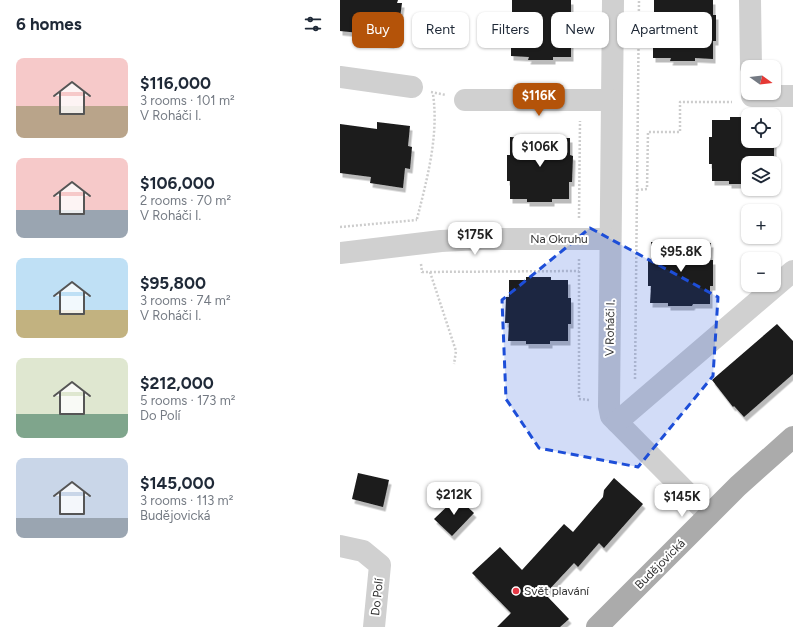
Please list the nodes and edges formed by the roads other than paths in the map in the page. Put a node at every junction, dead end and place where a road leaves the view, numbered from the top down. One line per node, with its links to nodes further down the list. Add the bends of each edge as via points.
1 (613, 0): 9 (street, V Roháči I.)
2 (750, 0): 3 (street)
3 (751, 60)
4 (340, 77): 5 (street)
5 (422, 90)
6 (781, 96): 7 (street)
7 (793, 96)
8 (465, 100): 9 (street)
9 (612, 100): 10 (street, V Roháči I.)
10 (610, 239): 11 (street, Na Okruhu, via 441,241); 13 (street, V Roháči I., via 609,406 611,416)
11 (340, 253)
12 (793, 271): 13 (street)
13 (617, 422): 15 (street, V Roháči I.)
14 (793, 437): 15 (main road, Budějovická)
15 (709, 515): 18 (main road, Budějovická)
16 (340, 546): 17 (street, Do Polí, via 363,551 380,565)
17 (374, 627)
18 (597, 627)

